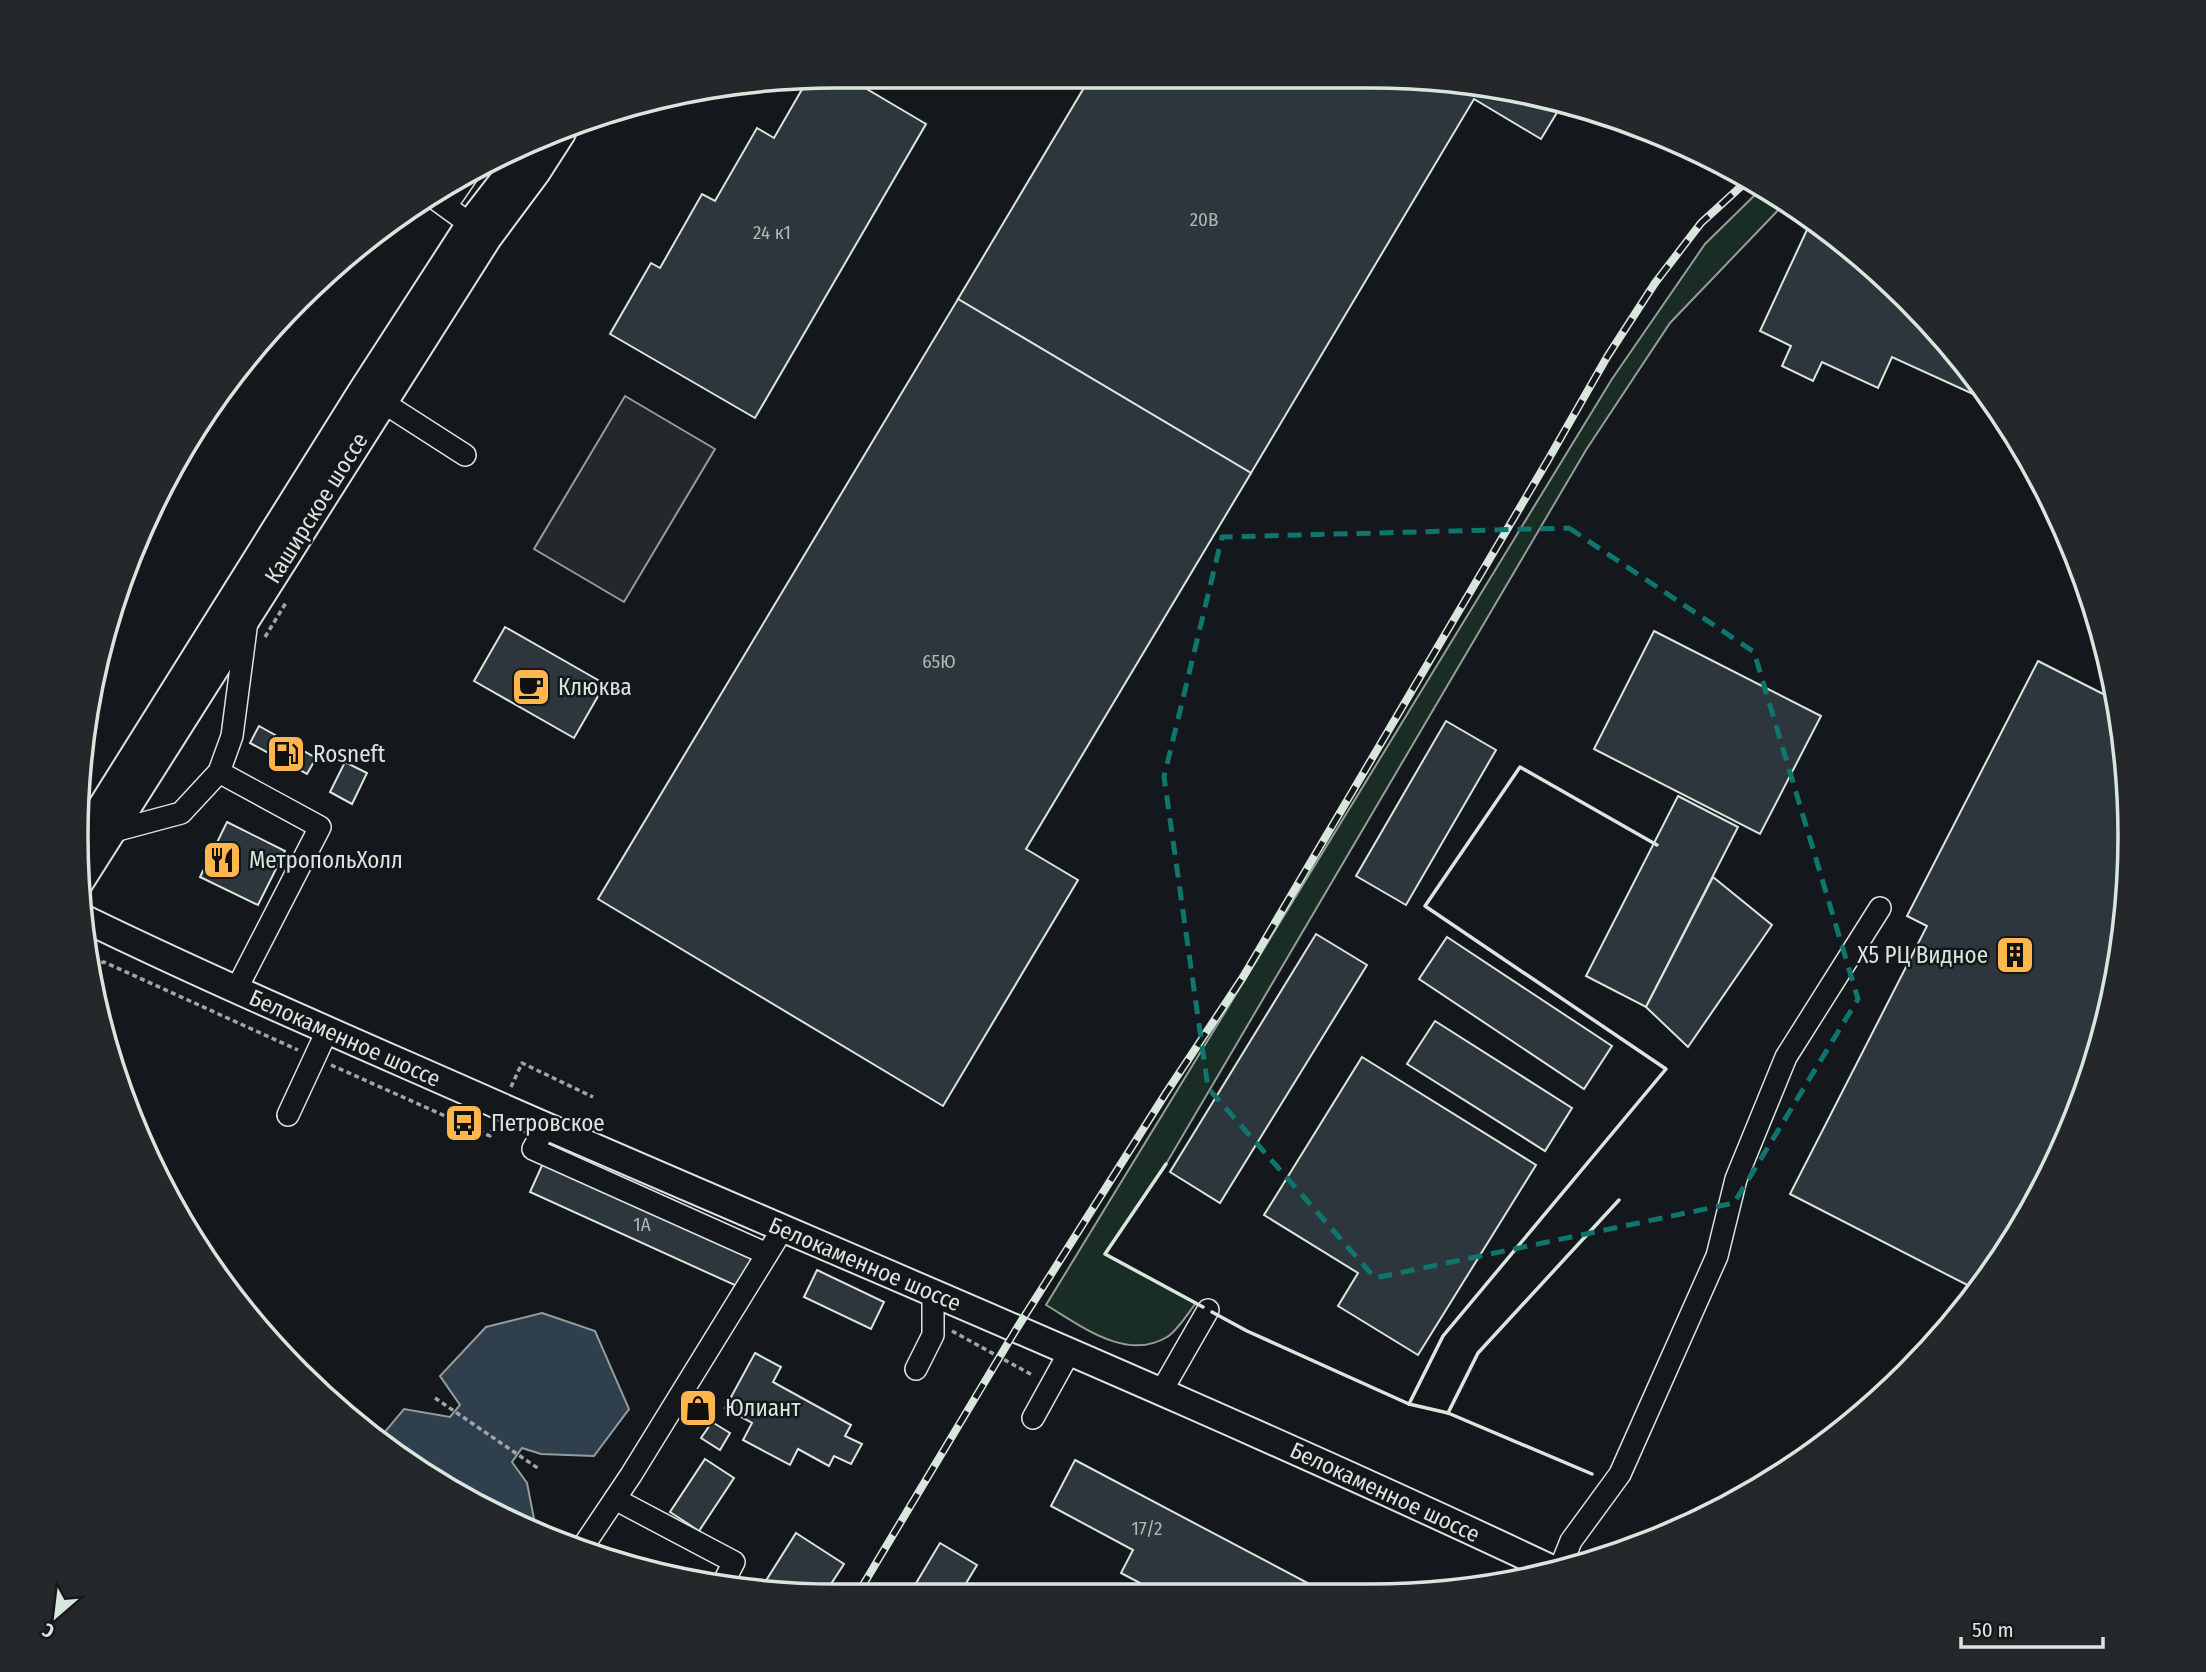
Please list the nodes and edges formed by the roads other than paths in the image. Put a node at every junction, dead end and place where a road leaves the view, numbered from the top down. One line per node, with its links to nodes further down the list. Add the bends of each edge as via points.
1 (557, 142): 4 (main road, Каширское шоссе, via 537,172)
2 (523, 156): 4 (main road, Каширское шоссе)
3 (439, 202): 4 (lane)
4 (480, 230): 5 (main road, Каширское шоссе)
5 (373, 396): 6 (lane); 7 (main road, Каширское шоссе); 9 (main road, Каширское шоссе)
6 (465, 455)
7 (247, 619): 8 (lane, via 232,736); 10 (main road, Каширское шоссе)
8 (219, 772): 10 (lane, via 181,813); 14 (lane, via 320,827)
9 (88, 829)
10 (114, 831): 11 (main road, Каширское шоссе)
11 (89, 869)
12 (1880, 908): 28 (lane, via 1786,1057 1736,1179 1717,1256 1620,1474 1571,1541)
13 (93, 923): 14 (main road, Белокаменное шоссе)
14 (236, 990): 15 (main road, Белокаменное шоссе)
15 (327, 1031): 16 (lane); 17 (main road, Белокаменное шоссе)
16 (288, 1115)
17 (546, 1126): 18 (main road, Белокаменное шоссе); 19 (lane, via 533,1149)
18 (782, 1230): 19 (lane); 20 (main road, Белокаменное шоссе)
19 (767, 1254): 26 (lane)
20 (933, 1293): 22 (main road, Белокаменное шоссе); 23 (lane, via 933,1335)
21 (1208, 1310): 24 (lane)
22 (1070, 1352): 24 (main road, Белокаменное шоссе); 25 (lane)
23 (916, 1369)
24 (1161, 1392): 29 (main road, Белокаменное шоссе)
25 (1033, 1418)
26 (615, 1499): 27 (lane); 30 (lane, via 734,1562)
27 (586, 1542)
28 (1564, 1559)
29 (1540, 1564)
30 (726, 1576)

